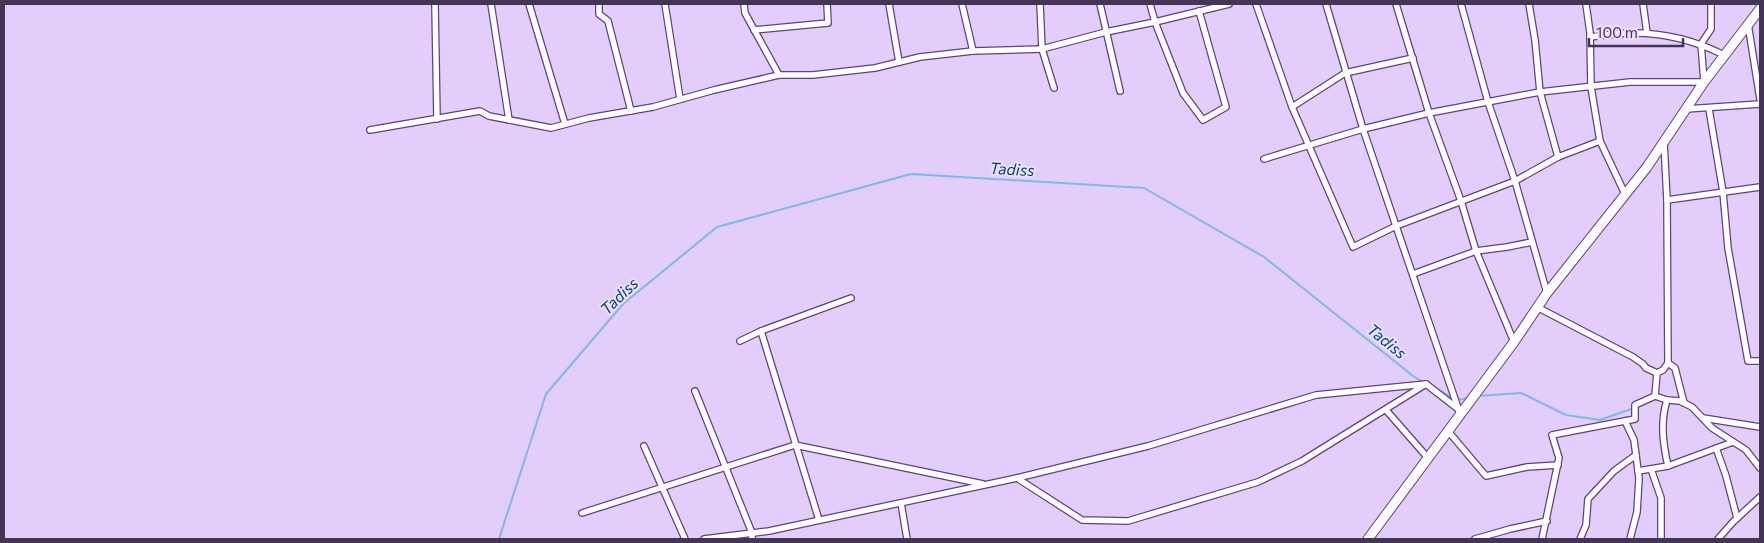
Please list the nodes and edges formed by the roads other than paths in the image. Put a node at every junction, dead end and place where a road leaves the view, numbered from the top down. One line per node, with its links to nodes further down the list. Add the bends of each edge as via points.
1 (435, 4): 52 (street)
2 (491, 4): 53 (street)
3 (529, 4): 54 (street)
4 (600, 4): 50 (street, via 599,14 608,21)
5 (665, 4): 43 (street)
6 (744, 4): 26 (street, via 745,14)
7 (827, 4): 26 (street, via 828,23)
8 (890, 4): 35 (street)
9 (962, 4): 32 (street)
10 (1040, 4): 31 (street)
11 (1100, 4): 27 (street)
12 (1150, 4): 24 (street)
13 (1229, 4): 23 (street)
14 (1256, 4): 47 (street)
15 (1326, 4): 36 (street)
16 (1396, 4): 34 (street)
17 (1461, 4): 45 (street)
18 (1529, 4): 42 (street)
19 (1586, 4): 29 (street)
20 (1643, 4): 28 (street)
21 (1711, 4): 30 (street, via 1710,29)
22 (1760, 9): 25 (main road)
23 (1200, 11): 24 (street); 24 (street, via 1226,107 1203,120 1183,93)
24 (1155, 22): 27 (street)
25 (1748, 24): 33 (main road); 44 (street)
26 (754, 30): 37 (street)
27 (1106, 32): 31 (street); 41 (street)
28 (1647, 33): 29 (street); 30 (street)
29 (1590, 37): 39 (street)
30 (1701, 44): 33 (street); 38 (street)
31 (1042, 49): 32 (street); 40 (street)
32 (973, 51): 35 (street)
33 (1724, 55): 38 (main road)
34 (1413, 58): 36 (street); 51 (street)
35 (899, 62): 37 (street, via 875,68)
36 (1345, 73): 47 (street); 55 (street)
37 (779, 76): 43 (street)
38 (1704, 82): 39 (street, via 1655,80); 48 (main road)
39 (1591, 87): 42 (street); 57 (street)
40 (1054, 88)
41 (1120, 91)
42 (1540, 92): 45 (street); 60 (street)
43 (680, 99): 50 (street)
44 (1760, 99)
45 (1488, 102): 51 (street); 62 (street)
46 (1760, 104): 49 (street)
47 (1292, 107): 59 (street)
48 (1686, 109): 49 (street); 58 (main road)
49 (1709, 109): 64 (street)
50 (631, 110): 54 (street)
51 (1429, 112): 55 (street); 67 (street)
52 (438, 119): 53 (street, via 480,111); 56 (street)
53 (509, 120): 54 (street, via 551,128)
54 (565, 124)
55 (1364, 128): 59 (street); 68 (street)
56 (370, 130)
57 (1600, 141): 60 (street); 65 (street)
58 (1664, 142): 65 (main road); 66 (street)
59 (1308, 145): 61 (street); 68 (street, via 1353,247)
60 (1558, 157): 62 (street)
61 (1264, 159)
62 (1515, 181): 67 (street); 69 (street)
63 (1760, 187): 64 (street)
64 (1723, 192): 66 (street); 78 (street, via 1728,248 1748,360)
65 (1625, 194): 72 (main road)
66 (1667, 200): 79 (street)
67 (1461, 201): 68 (street); 70 (street)
68 (1396, 226): 71 (street)
69 (1532, 242): 70 (street); 72 (street)
70 (1476, 251): 71 (street); 77 (street)
71 (1413, 274): 87 (street)
72 (1546, 294): 74 (main road)
73 (851, 298): 75 (street)
74 (1538, 307): 77 (main road); 80 (street, via 1633,356)
75 (761, 331): 76 (street); 93 (street)
76 (740, 341)
77 (1514, 342): 87 (main road)
78 (1760, 361)
79 (1668, 363): 80 (street); 85 (street, via 1675,368)
80 (1657, 373): 83 (street)
81 (1426, 384): 86 (street); 87 (street); 104 (street, via 1316,395 1148,446)
82 (695, 392): 101 (street)
83 (1654, 396): 84 (street); 89 (street, via 1635,405 1635,419)
84 (1667, 400): 85 (street); 99 (street, via 1663,414 1663,443)
85 (1684, 403): 88 (street)
86 (1386, 410): 97 (street); 104 (street, via 1302,461 1258,482 1128,521 1082,520)
87 (1460, 412): 91 (main road)
88 (1703, 418): 90 (street); 92 (street)
89 (1625, 421): 96 (street, via 1634,440); 98 (street, via 1552,435)
90 (1760, 426)
91 (1448, 430): 97 (main road); 98 (street, via 1486,476 1527,467)
92 (1733, 442): 95 (street); 100 (street, via 1746,450)
93 (795, 445): 101 (street); 105 (street); 111 (street)
94 (644, 446): 106 (street)
95 (1716, 448): 99 (street); 110 (street)
96 (1636, 455): 103 (street); 120 (street, via 1614,471 1588,499 1586,525)
97 (1428, 458): 117 (main road)
98 (1558, 465): 112 (street)
99 (1668, 466): 102 (street)
100 (1760, 468)
101 (725, 469): 106 (street); 113 (street)
102 (1651, 469): 103 (street); 122 (street, via 1661,498)
103 (1638, 471): 121 (street, via 1637,512)
104 (1017, 478): 105 (street)
105 (985, 485): 108 (street)
106 (662, 486): 109 (street); 114 (street)
107 (1760, 497): 110 (street)
108 (900, 502): 111 (street); 116 (street)
109 (582, 513)
110 (1737, 518): 123 (street)
111 (818, 520): 113 (street)
112 (1547, 521): 118 (street); 119 (street)
113 (752, 536): 115 (street)
114 (685, 539)
115 (704, 539)
116 (907, 539)
117 (1368, 539)
118 (1475, 539)
119 (1542, 539)
120 (1580, 539)
121 (1630, 539)
122 (1661, 539)
123 (1718, 539)

